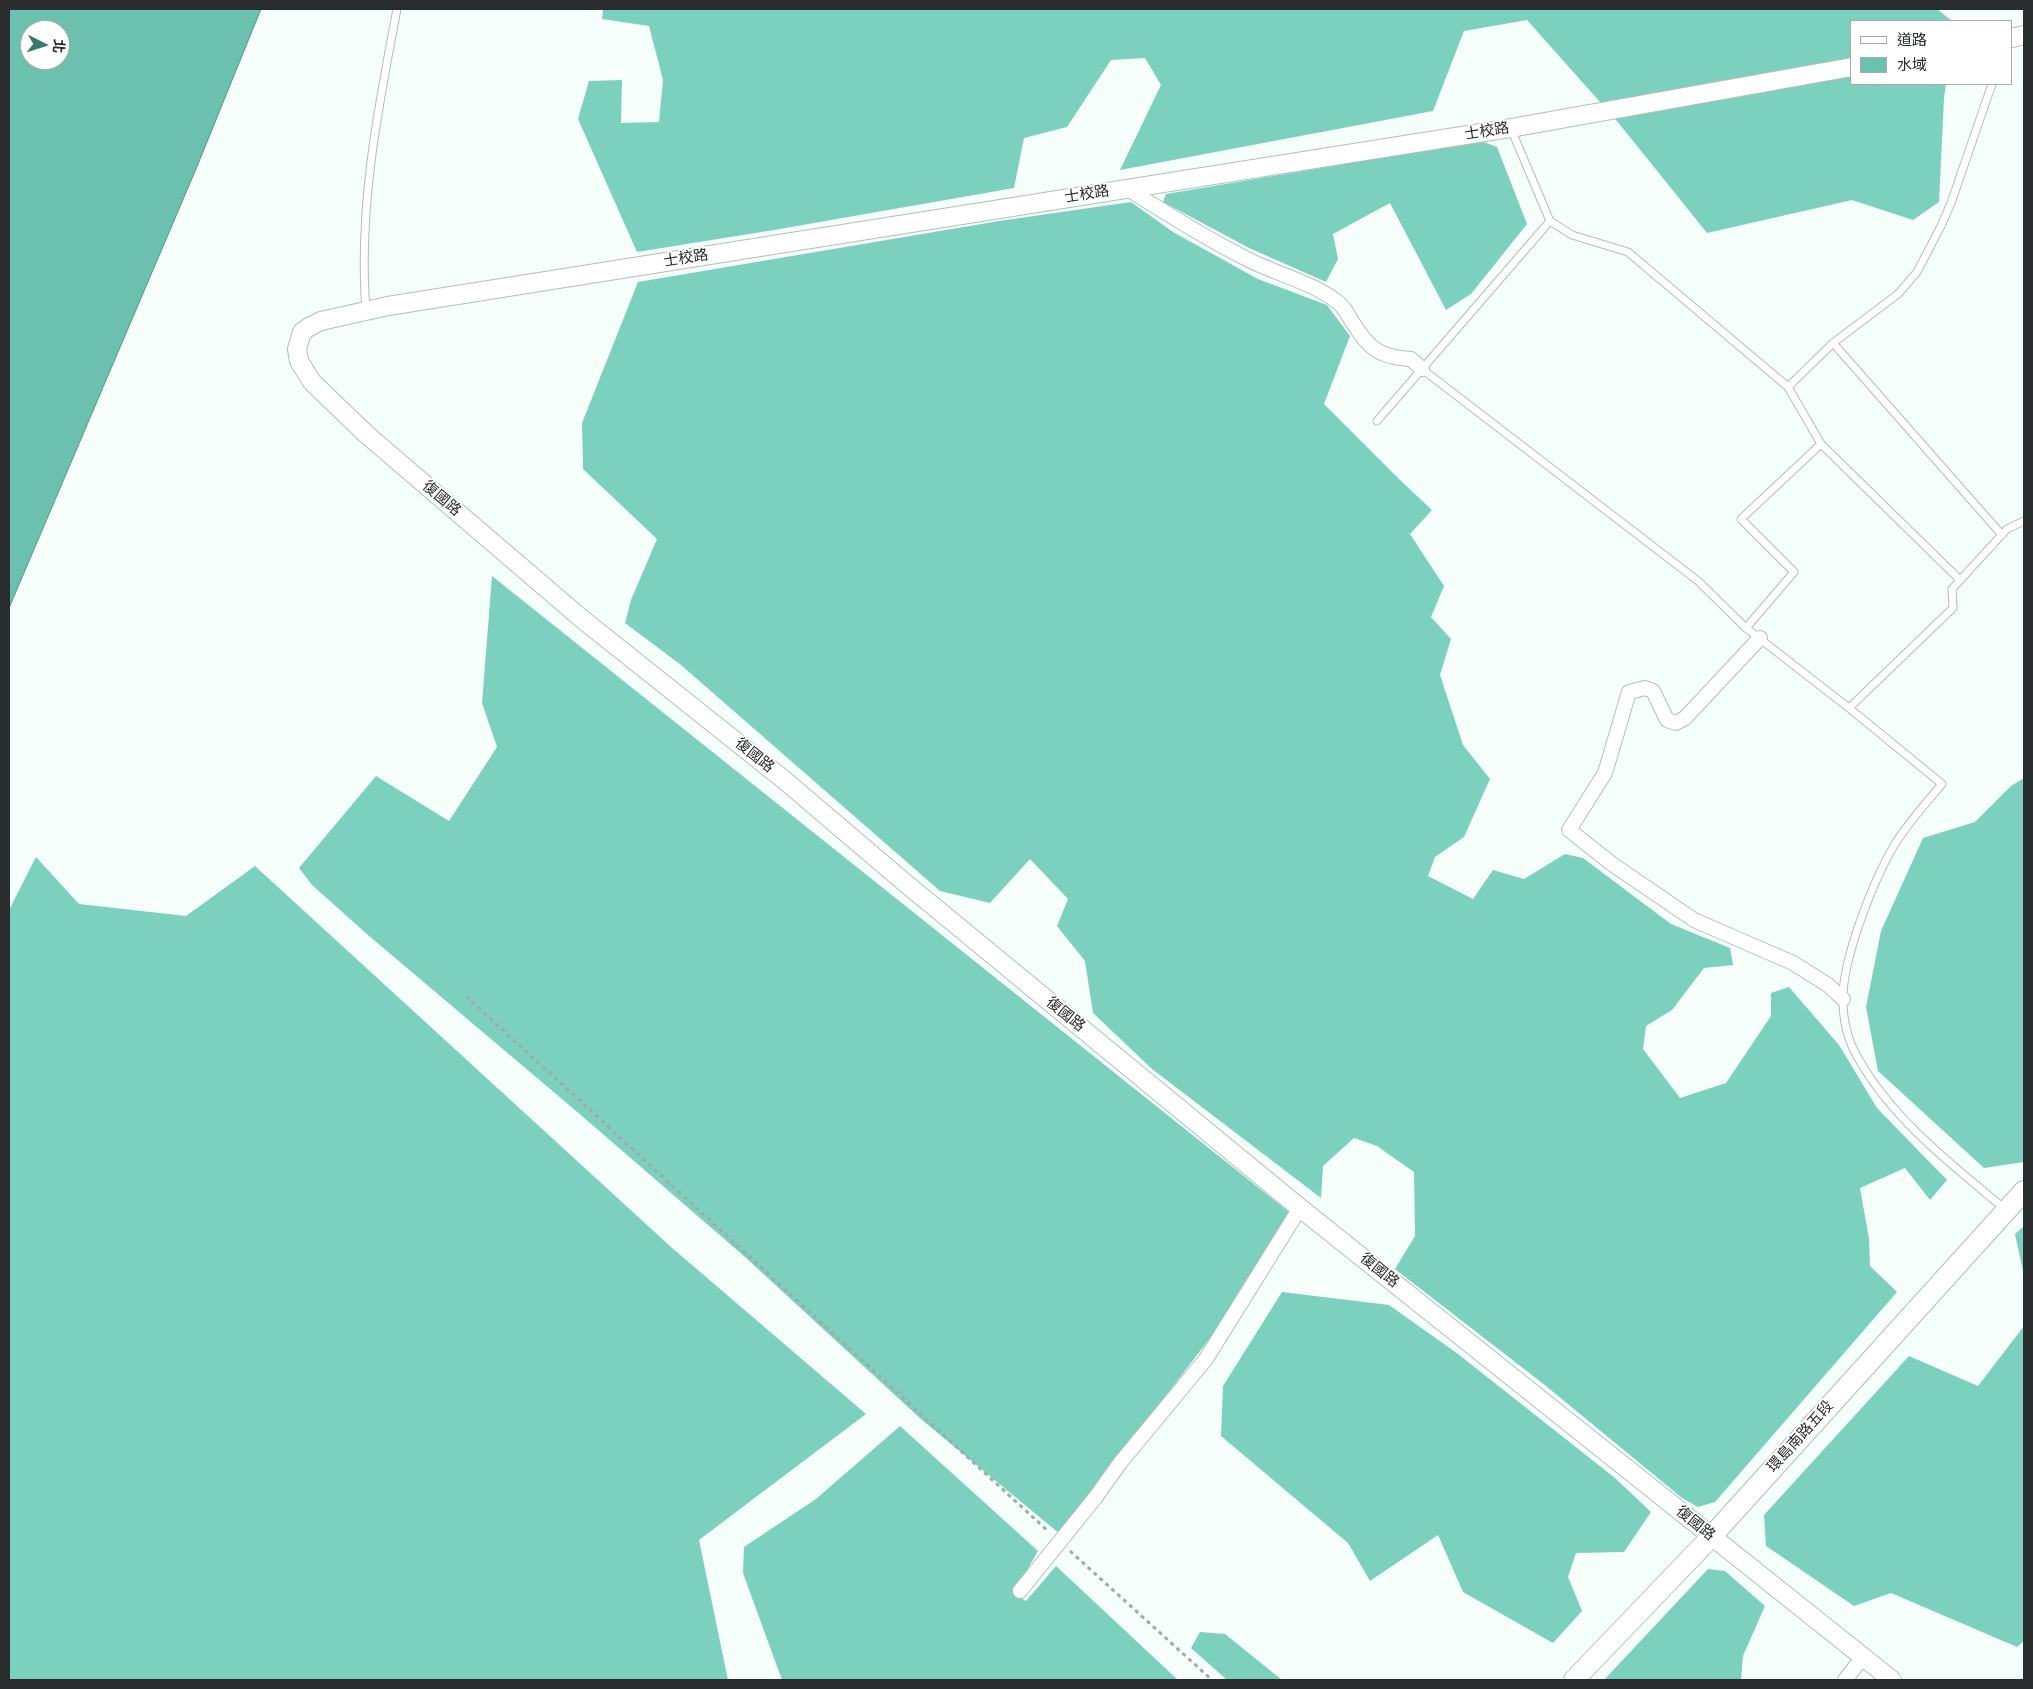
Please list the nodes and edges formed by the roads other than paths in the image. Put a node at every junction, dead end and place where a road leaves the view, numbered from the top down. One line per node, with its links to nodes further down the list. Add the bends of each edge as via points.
1 (397, 9): 7 (lane, via 376,123 365,224 363,277)
2 (1850, 67): 4 (street, 士校路)
3 (1992, 85): 9 (lane, via 1948,210 1917,272 1898,294)
4 (1510, 128): 5 (street, 士校路); 6 (lane)
5 (1128, 189): 7 (street, 士校路, via 429,299); 10 (street, via 1250,260 1328,294 1340,303 1373,349 1391,358 1411,359)
6 (1550, 221): 10 (lane); 11 (lane, via 1572,235 1628,252)
7 (366, 312): 8 (street, 士校路)
8 (321, 321): 22 (street, 復國路, via 302,332 297,349 299,361 312,382 366,434 582,619 783,779)
9 (1833, 343): 11 (lane); 15 (lane)
10 (1422, 369): 12 (lane); 17 (lane, via 1698,581)
11 (1788, 387): 13 (lane)
12 (1377, 421)
13 (1821, 444): 16 (lane); 17 (lane, via 1741,518 1794,572)
14 (2024, 521): 15 (lane)
15 (2002, 535): 16 (lane)
16 (1960, 580): 19 (lane, via 1952,589 1953,608)
17 (1746, 628): 18 (lane)
18 (1760, 638): 19 (lane); 20 (street, via 1685,718 1676,723 1667,720 1653,691 1645,688 1628,692 1605,773 1570,830 1612,864 1694,920 1793,963)
19 (1849, 708): 20 (lane, via 1942,784 1896,842 1883,866 1850,958)
20 (1843, 999): 23 (lane, via 1849,1038 1857,1058 1876,1086 1926,1141)
21 (2024, 1191): 23 (main road, 環島南路五段)
22 (1300, 1208): 24 (street, 復國路); 25 (street, via 1206,1359)
23 (2006, 1211): 24 (main road, 環島南路五段)
24 (1711, 1537): 26 (street, 復國路); 27 (main road, 環島南路五段)
25 (1020, 1591)
26 (1863, 1657): 28 (street); 29 (street, 復國路)
27 (1574, 1680)
28 (1845, 1680)
29 (1892, 1680)

